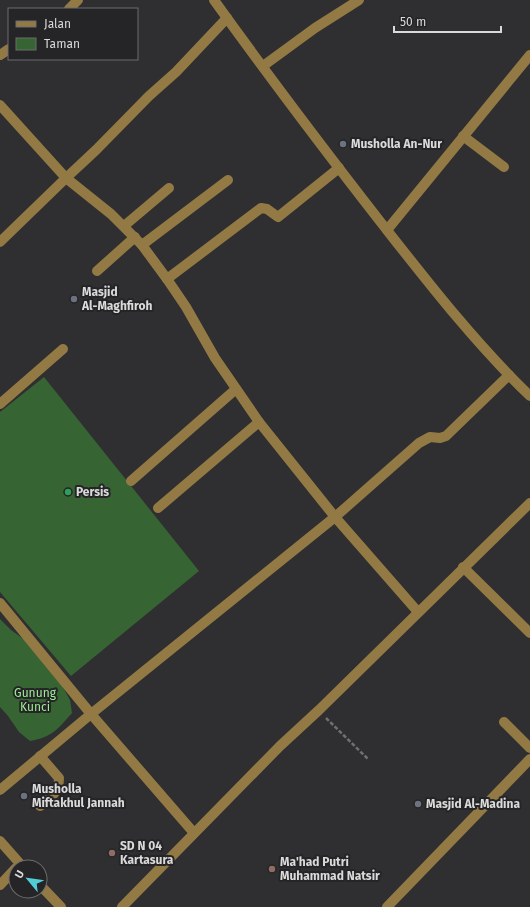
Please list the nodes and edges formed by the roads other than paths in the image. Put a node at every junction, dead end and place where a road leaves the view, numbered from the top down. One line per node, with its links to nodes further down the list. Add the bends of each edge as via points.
1 (78, 0): 4 (street)
2 (214, 0): 5 (street)
3 (359, 0): 7 (street)
4 (70, 8)
5 (227, 18): 7 (street); 12 (street, via 176,72)
6 (530, 55): 9 (street)
7 (263, 66): 11 (street)
8 (0, 105): 12 (street)
9 (464, 136): 10 (street); 16 (street)
10 (504, 167)
11 (339, 168): 16 (street); 21 (street, via 278,216 261,208)
12 (66, 178): 15 (street); 18 (street)
13 (228, 180): 19 (street)
14 (169, 188): 15 (street)
15 (124, 226): 17 (street)
16 (387, 230): 23 (street, via 438,296)
17 (135, 237): 19 (street); 20 (street)
18 (0, 242)
19 (142, 245): 21 (street)
20 (96, 271)
21 (167, 279): 24 (street)
22 (63, 349): 26 (street)
23 (509, 375): 25 (street); 31 (street, via 446,436 430,436 419,443)
24 (236, 389): 27 (street); 28 (street)
25 (528, 391)
26 (0, 404)
27 (259, 422): 30 (street); 31 (street)
28 (131, 481)
29 (530, 503): 32 (street)
30 (158, 508)
31 (335, 517): 34 (street); 36 (street)
32 (463, 567): 34 (street); 35 (street)
33 (0, 603): 36 (street)
34 (418, 612): 43 (street)
35 (530, 633)
36 (91, 714): 39 (street); 43 (street)
37 (504, 722): 38 (street)
38 (530, 748)
39 (40, 756): 41 (street); 42 (street, via 59,778 59,786 55,793)
40 (530, 759): 51 (street)
41 (0, 790)
42 (40, 806)
43 (194, 833): 50 (street)
44 (0, 841): 45 (street)
45 (13, 859)
46 (8, 877): 47 (street)
47 (0, 885)
48 (48, 893): 49 (street)
49 (61, 907)
50 (122, 907)
51 (387, 907)

